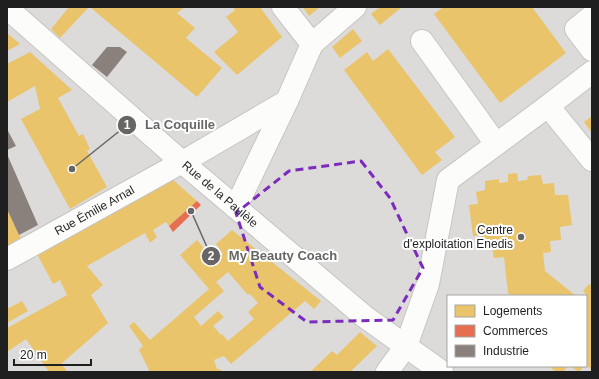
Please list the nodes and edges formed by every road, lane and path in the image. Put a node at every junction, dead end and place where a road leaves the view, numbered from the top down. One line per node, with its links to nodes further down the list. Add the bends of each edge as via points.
1 (283, 7): 6 (street)
2 (355, 7): 6 (street)
3 (7, 8): 13 (street, Rue de la Paulèle)
4 (592, 16): 7 (street, via 576,29)
5 (422, 41): 11 (street)
6 (312, 44): 9 (street)
7 (592, 50)
8 (592, 72): 10 (street)
9 (288, 101): 13 (street, Rue Émilie Arnal); 14 (street)
10 (548, 106): 11 (street); 12 (street)
11 (496, 144): 16 (street, via 448,180 428,284)
12 (592, 160)
13 (182, 162): 14 (street, Rue de la Paulèle); 15 (street, Rue Émilie Arnal)
14 (236, 207): 16 (street, Rue de la Paulèle, via 365,317)
15 (7, 259)
16 (406, 346): 17 (street); 18 (street, Rue de la Paulèle)
17 (387, 372)
18 (442, 372)

